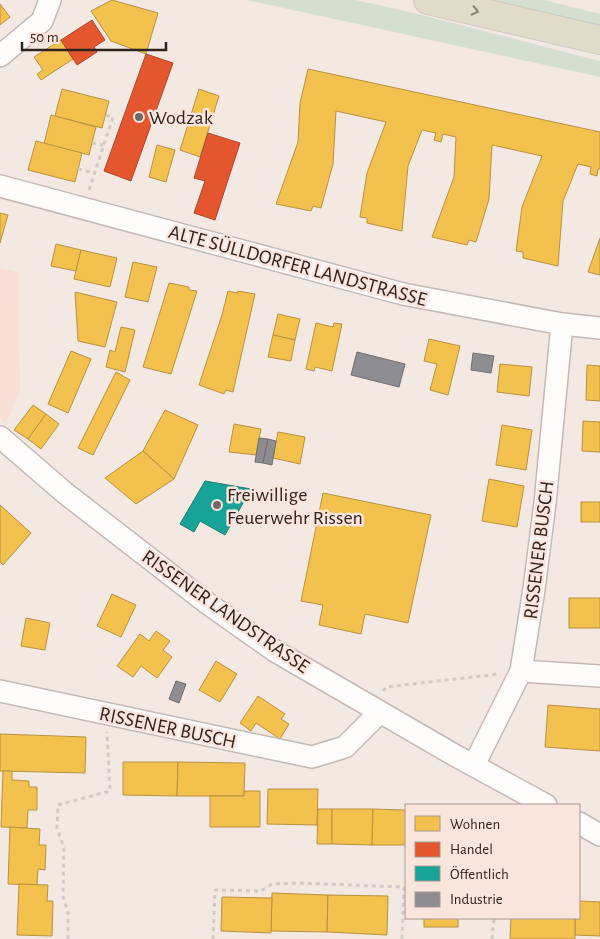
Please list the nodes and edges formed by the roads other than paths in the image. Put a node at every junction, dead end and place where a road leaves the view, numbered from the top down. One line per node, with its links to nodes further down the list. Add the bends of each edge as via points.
1 (50, 0): 4 (street, via 42,21)
2 (428, 0): 3 (highway, one-way to 3)
3 (600, 40)
4 (0, 56)
5 (0, 186): 6 (street, ALTE SÜLLDORFER LANDSTRASSE, via 403,294)
6 (562, 324): 7 (street, ALTE SÜLLDORFER LANDSTRASSE); 9 (street, RISSENER BUSCH, via 544,512)
7 (600, 328)
8 (0, 437): 12 (street, RISSENER LANDSTRASSE, via 65,493 207,603 275,651)
9 (521, 671): 10 (street); 13 (street, RISSENER BUSCH)
10 (600, 676)
11 (0, 691): 12 (street, RISSENER BUSCH, via 312,758 345,746)
12 (374, 709): 13 (street, RISSENER LANDSTRASSE)
13 (474, 765): 14 (street, RISSENER LANDSTRASSE)
14 (544, 804)
15 (580, 824): 16 (street)
16 (600, 835)

